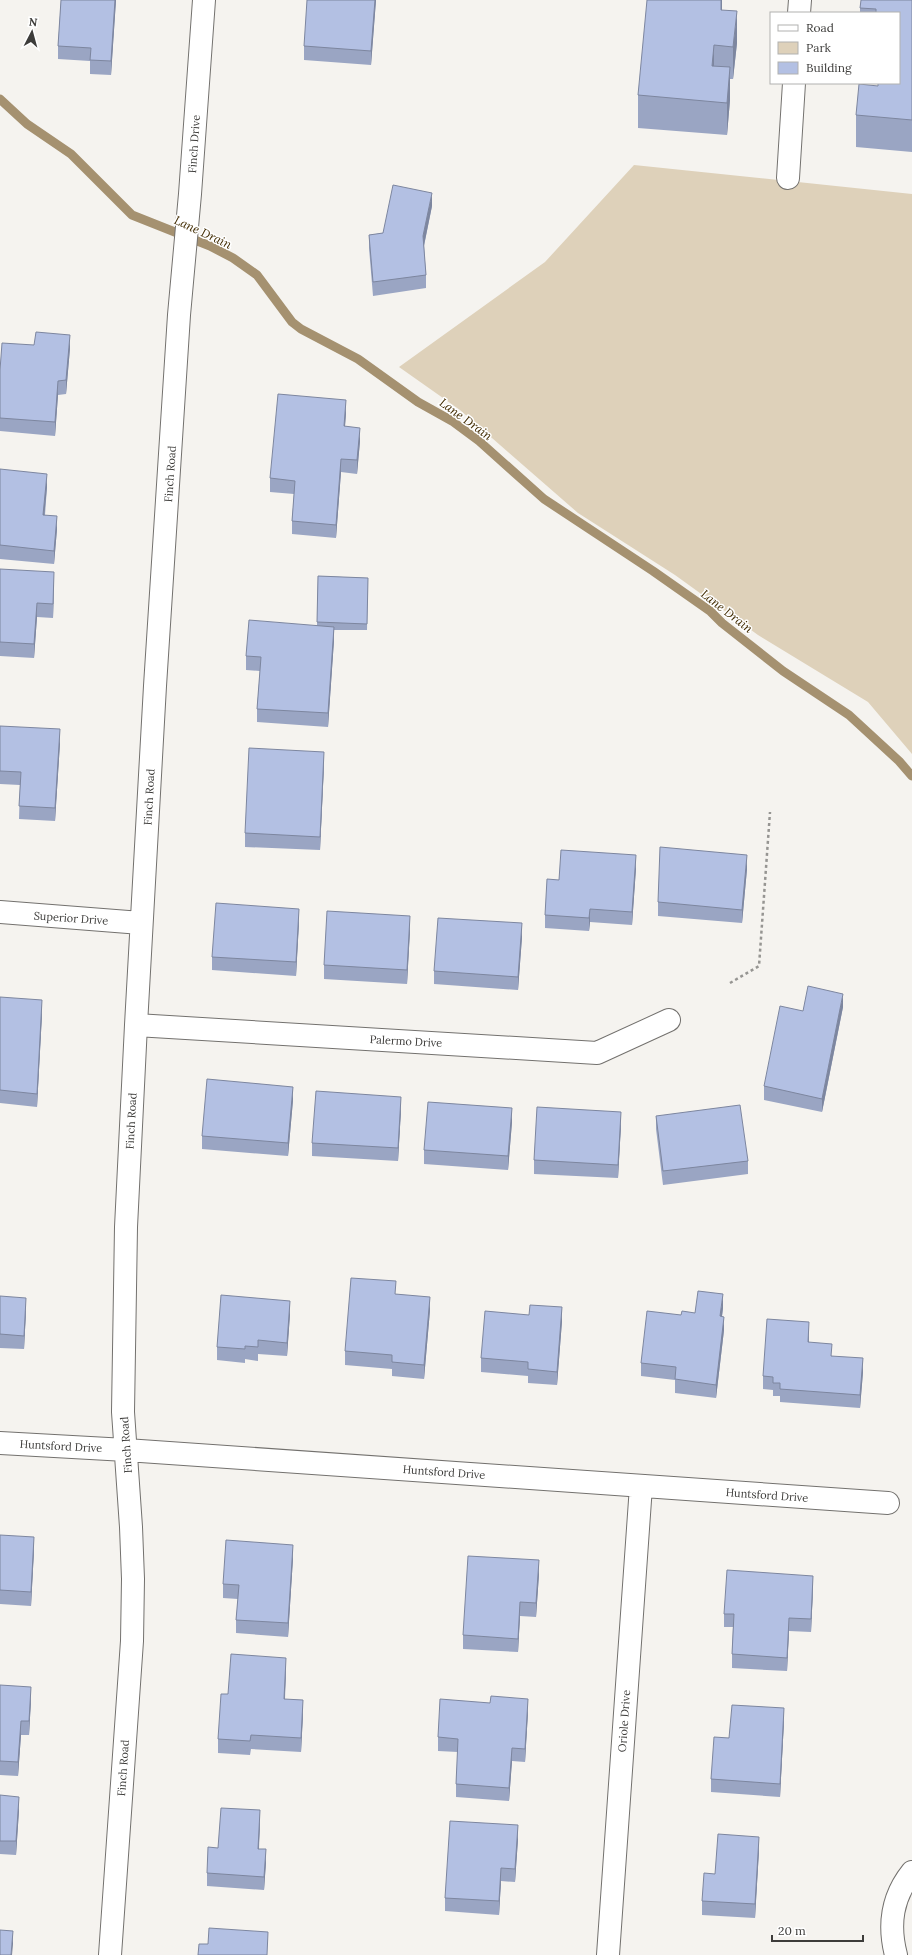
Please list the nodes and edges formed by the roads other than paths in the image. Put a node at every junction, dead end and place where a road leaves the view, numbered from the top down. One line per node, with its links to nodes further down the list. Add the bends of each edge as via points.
1 (204, 0): 6 (street, Finch Drive)
2 (800, 0): 3 (street)
3 (799, 12)
4 (794, 84): 5 (street)
5 (788, 178)
6 (182, 287): 8 (street, Finch Road)
7 (0, 912): 8 (street, Superior Drive)
8 (142, 923): 10 (street, Finch Road)
9 (669, 1020): 10 (street, Palermo Drive, via 597,1053)
10 (136, 1025): 12 (street, Finch Road, via 126,1227 123,1412)
11 (0, 1443): 12 (street, Huntsford Drive)
12 (126, 1450): 13 (street, Huntsford Drive); 16 (street, Finch Road, via 133,1572 132,1641)
13 (641, 1486): 14 (street, Huntsford Drive); 17 (street, Oriole Drive)
14 (888, 1503)
15 (912, 1872): 18 (street, via 894,1903 891,1924)
16 (110, 1955)
17 (608, 1955)
18 (896, 1955)

